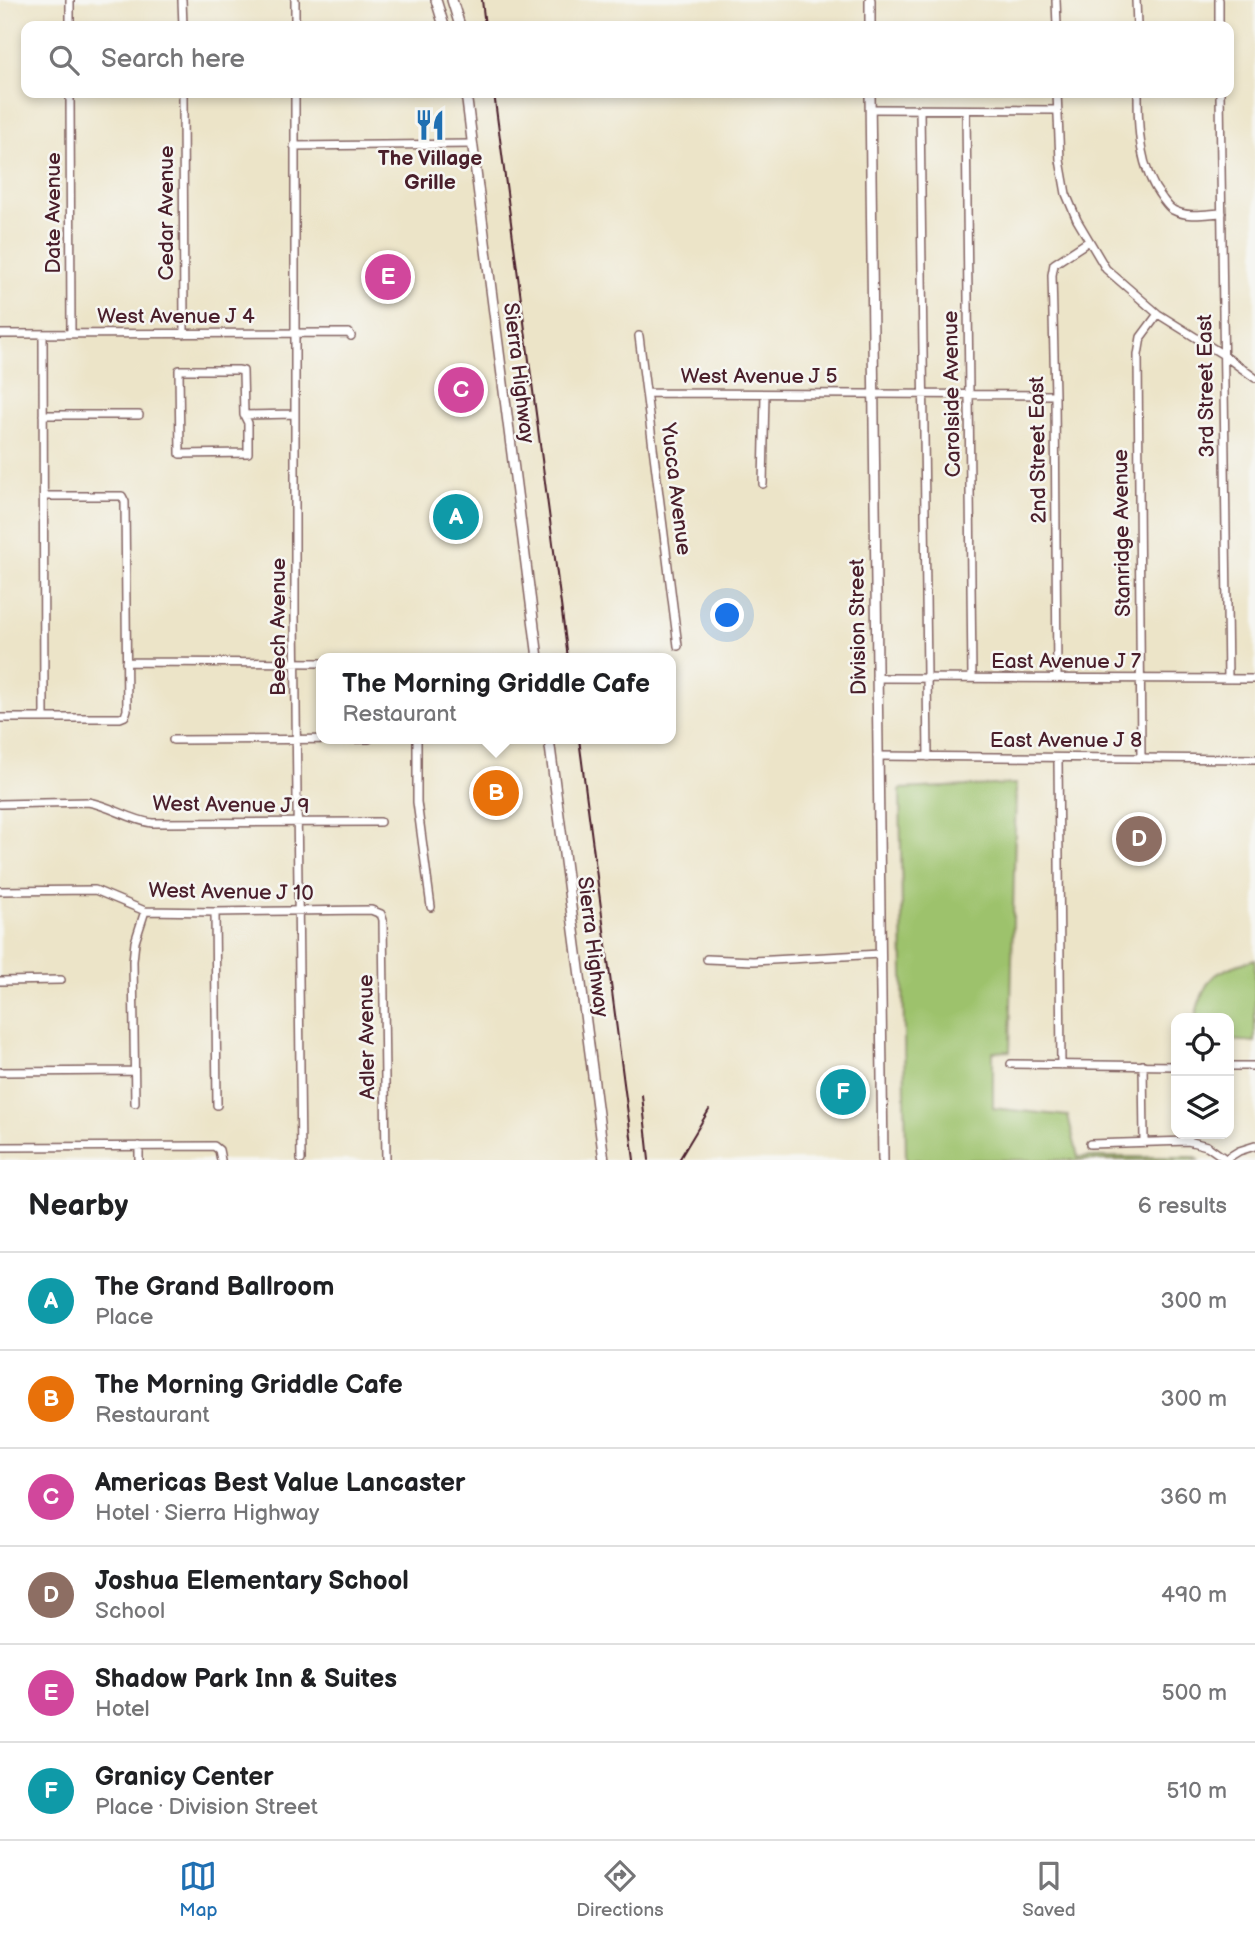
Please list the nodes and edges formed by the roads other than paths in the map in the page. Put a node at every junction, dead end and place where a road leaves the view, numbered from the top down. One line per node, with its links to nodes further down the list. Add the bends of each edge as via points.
1 (70, 0): 10 (street)
2 (183, 0): 11 (street)
3 (295, 0): 12 (street)
4 (436, 0): 13 (main road)
5 (452, 0): 14 (main road)
6 (870, 0): 15 (main road)
7 (1056, 0): 16 (street)
8 (1136, 0): 17 (street)
9 (1219, 0): 18 (street)
10 (70, 21)
11 (183, 21)
12 (295, 21)
13 (442, 21)
14 (458, 21)
15 (870, 21)
16 (1057, 21)
17 (1137, 21)
18 (1219, 21)
19 (70, 98): 39 (street, Date Avenue)
20 (183, 98): 40 (street, Cedar Avenue)
21 (295, 98): 32 (street, Beech Avenue)
22 (467, 98): 31 (main road, Sierra Highway)
23 (870, 98): 27 (main road, Division Street)
24 (1057, 98): 30 (street)
25 (1138, 98): 33 (street, via 1143,161 1158,193 1171,209 1192,216)
26 (1220, 98): 33 (street, 3rd Street East)
27 (870, 109): 28 (street); 47 (main road, Division Street)
28 (920, 109): 29 (street); 48 (street)
29 (966, 110): 30 (street); 49 (street, Carolside Avenue)
30 (1058, 110): 34 (street, via 1059,160 1066,194)
31 (473, 144): 32 (street); 58 (main road, Sierra Highway)
32 (294, 146): 36 (street, Beech Avenue)
33 (1222, 213): 43 (street, 3rd Street East)
34 (1089, 241): 35 (street, via 1106,269); 50 (street, 2nd Street East, via 1054,264)
35 (1158, 314): 43 (street); 66 (street, Stanridge Avenue, via 1140,337 1138,355)
36 (295, 333): 40 (street, West Avenue J 4); 41 (street, West Avenue J 4); 51 (street, Beech Avenue)
37 (0, 334): 38 (street, West Avenue J 4)
38 (43, 334): 39 (street, West Avenue J 4); 52 (street)
39 (71, 334): 40 (street, West Avenue J 4)
40 (184, 334)
41 (351, 336)
42 (639, 336): 45 (street, Yucca Avenue)
43 (1222, 355): 44 (street); 67 (street, 3rd Street East)
44 (1255, 378)
45 (646, 393): 46 (street, West Avenue J 5); 57 (street, Yucca Avenue)
46 (765, 394): 47 (street, West Avenue J 5); 55 (street)
47 (873, 394): 48 (street, West Avenue J 5); 62 (main road, Division Street)
48 (924, 394): 49 (street, West Avenue J 5); 63 (street)
49 (970, 394): 50 (street, West Avenue J 5); 64 (street, Carolside Avenue)
50 (1055, 395): 65 (street, 2nd Street East)
51 (295, 414): 54 (street); 60 (street, Beech Avenue)
52 (43, 415): 53 (street); 56 (street)
53 (139, 415)
54 (244, 415): 54 (street, via 243,371 179,370 180,454 248,453)
55 (763, 484)
56 (44, 496): 59 (street, via 122,496 125,502); 70 (street)
57 (678, 646)
58 (537, 653)
59 (126, 662): 60 (street); 70 (street, via 125,716)
60 (296, 663): 61 (street); 71 (street, Beech Avenue)
61 (316, 663)
62 (876, 678): 63 (street, East Avenue J 7); 76 (main road, Division Street)
63 (927, 678): 64 (street, East Avenue J 7); 77 (street)
64 (972, 678): 65 (street, East Avenue J 7)
65 (1057, 678): 66 (street, East Avenue J 7)
66 (1141, 678): 67 (street, East Avenue J 7); 78 (street, Stanridge Avenue)
67 (1228, 679): 68 (street, East Avenue J 7)
68 (1255, 679)
69 (0, 718): 70 (street)
70 (44, 718)
71 (297, 739): 72 (street); 73 (street); 83 (street, Beech Avenue)
72 (316, 739)
73 (173, 740)
74 (417, 744): 85 (street, via 417,802)
75 (550, 744): 113 (main road, Sierra Highway)
76 (877, 756): 77 (street, East Avenue J 8); 90 (main road, Division Street)
77 (928, 757): 79 (street, East Avenue J 8)
78 (1141, 758): 79 (street, East Avenue J 8); 80 (street, East Avenue J 8)
79 (1058, 759): 95 (street)
80 (1255, 759)
81 (0, 804): 83 (street, West Avenue J 9, via 88,802 152,823)
82 (380, 822): 83 (street, West Avenue J 9)
83 (298, 823): 87 (street, Beech Avenue)
84 (0, 891): 86 (street, West Avenue J 10, via 95,890)
85 (430, 907)
86 (145, 911): 88 (street, West Avenue J 10); 100 (street, via 134,951)
87 (298, 911): 88 (street, West Avenue J 10); 89 (street, West Avenue J 10, via 371,910); 111 (street, Beech Avenue)
88 (215, 912): 103 (street)
89 (381, 914): 112 (street, Adler Avenue)
90 (880, 954): 91 (street); 114 (main road, Division Street)
91 (707, 959)
92 (61, 980): 93 (street)
93 (0, 981)
94 (1012, 1064): 95 (street)
95 (1061, 1065): 96 (street)
96 (1143, 1065): 97 (street); 104 (street)
97 (1171, 1066)
98 (1234, 1066): 99 (street)
99 (1255, 1066)
100 (134, 1071): 101 (street); 102 (street)
101 (0, 1072)
102 (135, 1104)
103 (216, 1105)
104 (1144, 1141): 105 (street); 115 (street, via 1188,1141 1207,1146)
105 (1090, 1144)
106 (139, 1146): 108 (street); 109 (street); 110 (street, via 214,1146)
107 (1255, 1146): 115 (street)
108 (0, 1147)
109 (139, 1160)
110 (221, 1160)
111 (300, 1160)
112 (386, 1160)
113 (604, 1160)
114 (883, 1160)
115 (1227, 1160)

